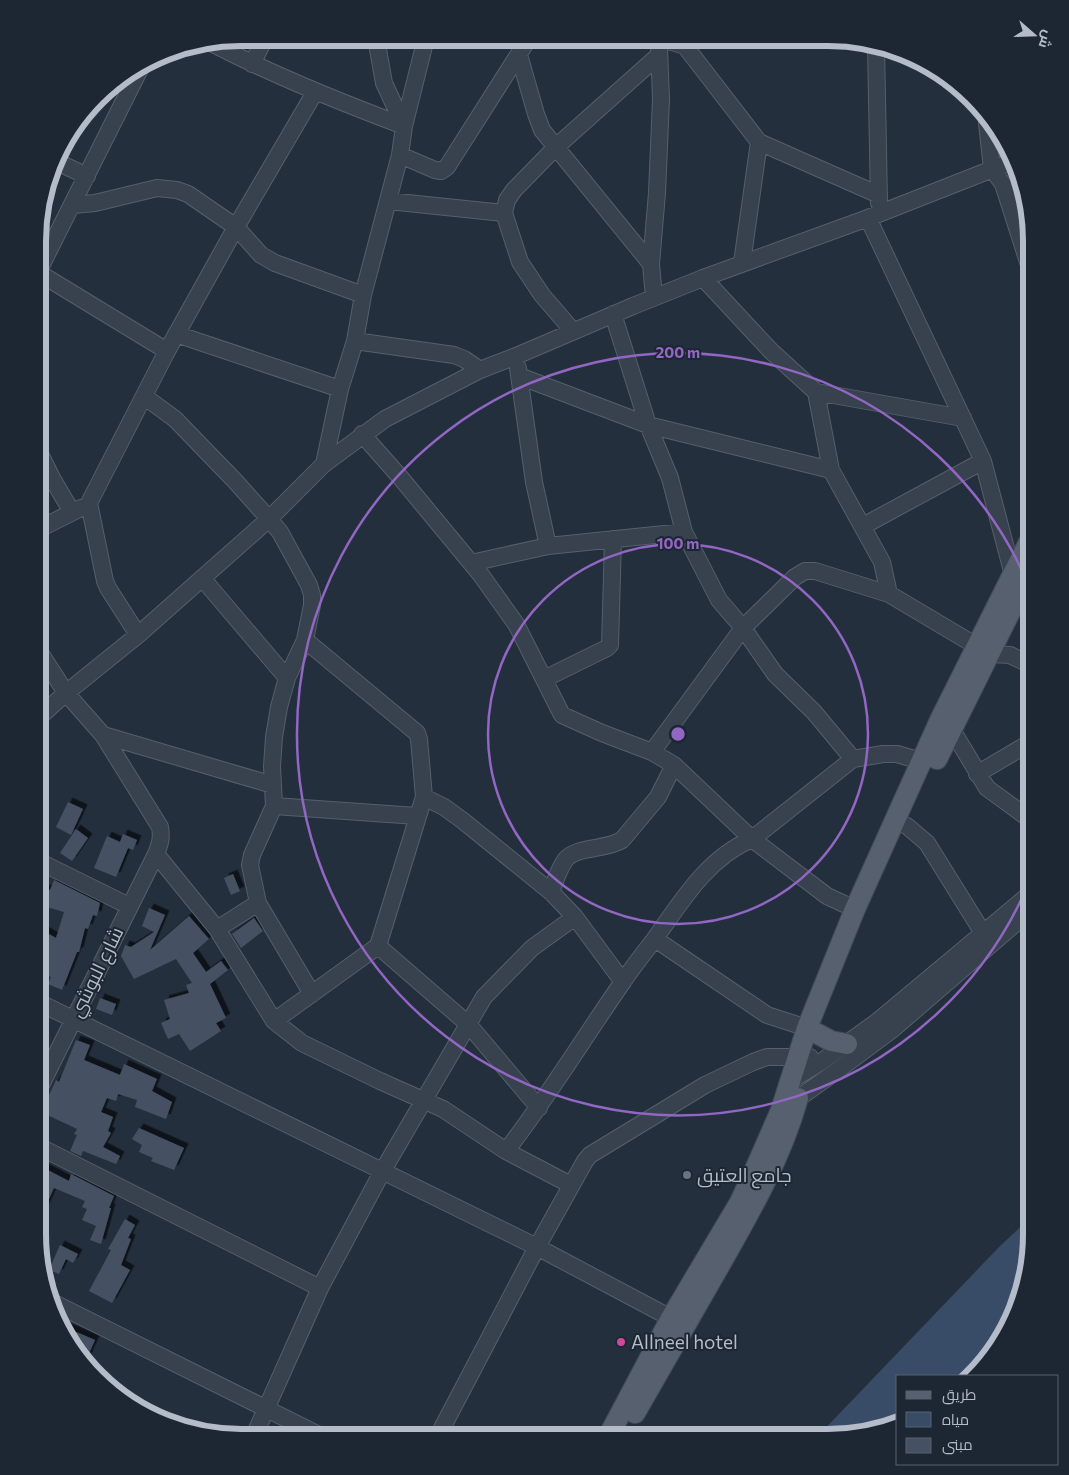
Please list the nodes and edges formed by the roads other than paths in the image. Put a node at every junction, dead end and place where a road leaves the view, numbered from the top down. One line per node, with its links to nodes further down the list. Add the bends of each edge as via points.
1 (261, 46): 11 (street)
2 (377, 46): 14 (street, via 384,83)
3 (424, 46): 14 (street)
4 (524, 46): 9 (street)
5 (660, 46): 10 (street)
6 (690, 46): 16 (street)
7 (221, 48): 11 (street)
8 (876, 53): 23 (street)
9 (519, 55): 17 (street, via 542,130); 18 (street, via 447,168 435,170)
10 (658, 56): 17 (street); 32 (street, via 661,99)
11 (252, 64): 13 (street)
12 (136, 77): 22 (street)
13 (315, 92): 14 (street); 28 (street)
14 (404, 126): 18 (street)
15 (988, 130): 21 (street)
16 (758, 142): 23 (street); 31 (street)
17 (557, 146): 26 (street, via 514,190); 32 (street)
18 (400, 155): 24 (street)
19 (1007, 163): 21 (street)
20 (62, 164): 22 (street)
21 (992, 169): 27 (street); 29 (street, via 1003,184)
22 (87, 176): 25 (street)
23 (879, 195): 27 (street)
24 (388, 201): 26 (street); 35 (street)
25 (73, 206): 28 (street, via 157,188 176,190 188,194); 30 (street)
26 (504, 213): 38 (street, via 526,272)
27 (874, 215): 31 (street); 48 (street)
28 (236, 227): 35 (street, via 261,255 275,263); 39 (street)
29 (1023, 245)
30 (46, 255)
31 (742, 263): 34 (street)
32 (651, 264): 36 (street)
33 (46, 270): 41 (street)
34 (703, 278): 36 (street); 46 (street, via 771,351)
35 (364, 295): 40 (street)
36 (654, 297): 37 (street)
37 (613, 314): 38 (street); 49 (street)
38 (573, 331): 42 (street)
39 (176, 334): 41 (street); 45 (street)
40 (355, 342): 43 (street, via 454,355); 45 (street)
41 (167, 350): 47 (street)
42 (516, 356): 43 (street); 44 (street)
43 (480, 370): 50 (street)
44 (519, 376): 49 (street); 62 (street, via 534,482)
45 (340, 390): 52 (street)
46 (816, 392): 48 (street); 54 (street)
47 (145, 397): 55 (street); 57 (street, via 175,419)
48 (963, 418): 51 (street)
49 (648, 425): 54 (street); 60 (street, via 670,478)
50 (362, 434): 52 (street); 63 (street)
51 (983, 461): 59 (street); 64 (street)
52 (324, 464): 57 (street)
53 (46, 466): 56 (street)
54 (830, 470): 59 (street)
55 (89, 503): 56 (street); 68 (street, via 104,581)
56 (72, 512): 58 (street)
57 (269, 519): 65 (street); 69 (street, via 280,532 312,595)
58 (46, 525)
59 (863, 526): 66 (street, via 882,562)
60 (684, 532): 61 (street); 67 (street, via 719,600)
61 (612, 539): 62 (street); 74 (street, via 610,645)
62 (548, 546): 63 (street)
63 (471, 563): 74 (street, via 516,624)
64 (1022, 572): 70 (main road)
65 (202, 578): 68 (street); 73 (street)
66 (889, 594): 67 (street, via 815,571 805,571); 70 (street)
67 (743, 628): 80 (street); 81 (street, via 775,674 814,712)
68 (138, 635): 75 (street)
69 (305, 640): 73 (street); 86 (street, via 417,732)
70 (984, 650): 71 (street); 77 (main road); 82 (main road)
71 (1023, 662)
72 (46, 663): 75 (street, شارع البوشي)
73 (287, 678): 85 (street, via 274,737)
74 (544, 679): 80 (street, via 562,715)
75 (66, 693): 76 (street); 78 (street, شارع البوشي)
76 (46, 711)
77 (952, 730): 84 (street); 90 (main road)
78 (103, 735): 85 (street); 92 (street, شارع البوشي, via 160,827 161,843)
79 (1023, 747): 84 (street)
80 (652, 752): 83 (street)
81 (853, 759): 82 (street, via 897,754); 91 (street)
82 (921, 762): 98 (main road)
83 (674, 765): 91 (street); 94 (street, via 658,797 622,840 614,845 572,854 565,861)
84 (977, 774): 88 (street, via 987,788)
85 (273, 784): 87 (street)
86 (424, 797): 89 (street); 94 (street, via 462,820)
87 (274, 806): 89 (street); 96 (street, via 250,865)
88 (1023, 814)
89 (417, 816): 104 (street)
90 (907, 826): 102 (street, via 927,843); 111 (main road)
91 (752, 839): 98 (street, via 827,896); 103 (street, via 727,852 687,891)
92 (156, 854): 97 (street, شارع البوشي); 101 (street)
93 (46, 865): 97 (street)
94 (551, 892): 99 (street)
95 (1023, 900): 102 (street)
96 (258, 903): 101 (street); 106 (street)
97 (129, 906): 108 (street, شارع البوشي)
98 (855, 909): 111 (main road)
99 (575, 917): 105 (street); 110 (street, via 532,948 505,974 484,997)
100 (1023, 917): 113 (street, via 893,1028 838,1070)
101 (217, 929): 109 (street)
102 (983, 933): 112 (street)
103 (654, 939): 105 (street); 111 (street, via 767,1015)
104 (378, 946): 106 (street); 110 (street)
105 (623, 982): 116 (street)
106 (312, 994): 109 (street)
107 (46, 1006): 108 (street)
108 (74, 1020): 114 (street, شارع البوشي); 119 (street)
109 (274, 1021): 115 (street, via 302,1044)
110 (468, 1024): 115 (street); 116 (street)
111 (812, 1031): 112 (main road, via 831,1041); 113 (main road)
112 (847, 1044): 113 (street)
113 (800, 1073): 120 (street, via 767,1057 705,1085 590,1155); 124 (main road, via 740,1202); 130 (main road, via 791,1123 772,1168)
114 (46, 1075)
115 (424, 1099): 118 (street); 119 (street)
116 (539, 1108): 118 (street)
117 (46, 1150): 122 (street)
118 (506, 1151): 120 (street)
119 (382, 1172): 121 (street); 122 (street)
120 (572, 1185): 121 (street)
121 (537, 1247): 124 (street); 128 (street)
122 (320, 1288): 125 (street)
123 (60, 1306): 125 (street)
124 (671, 1318): 129 (main road)
125 (267, 1408): 126 (street); 127 (street)
126 (257, 1429)
127 (308, 1429)
128 (442, 1429)
129 (612, 1429)
130 (627, 1429)

